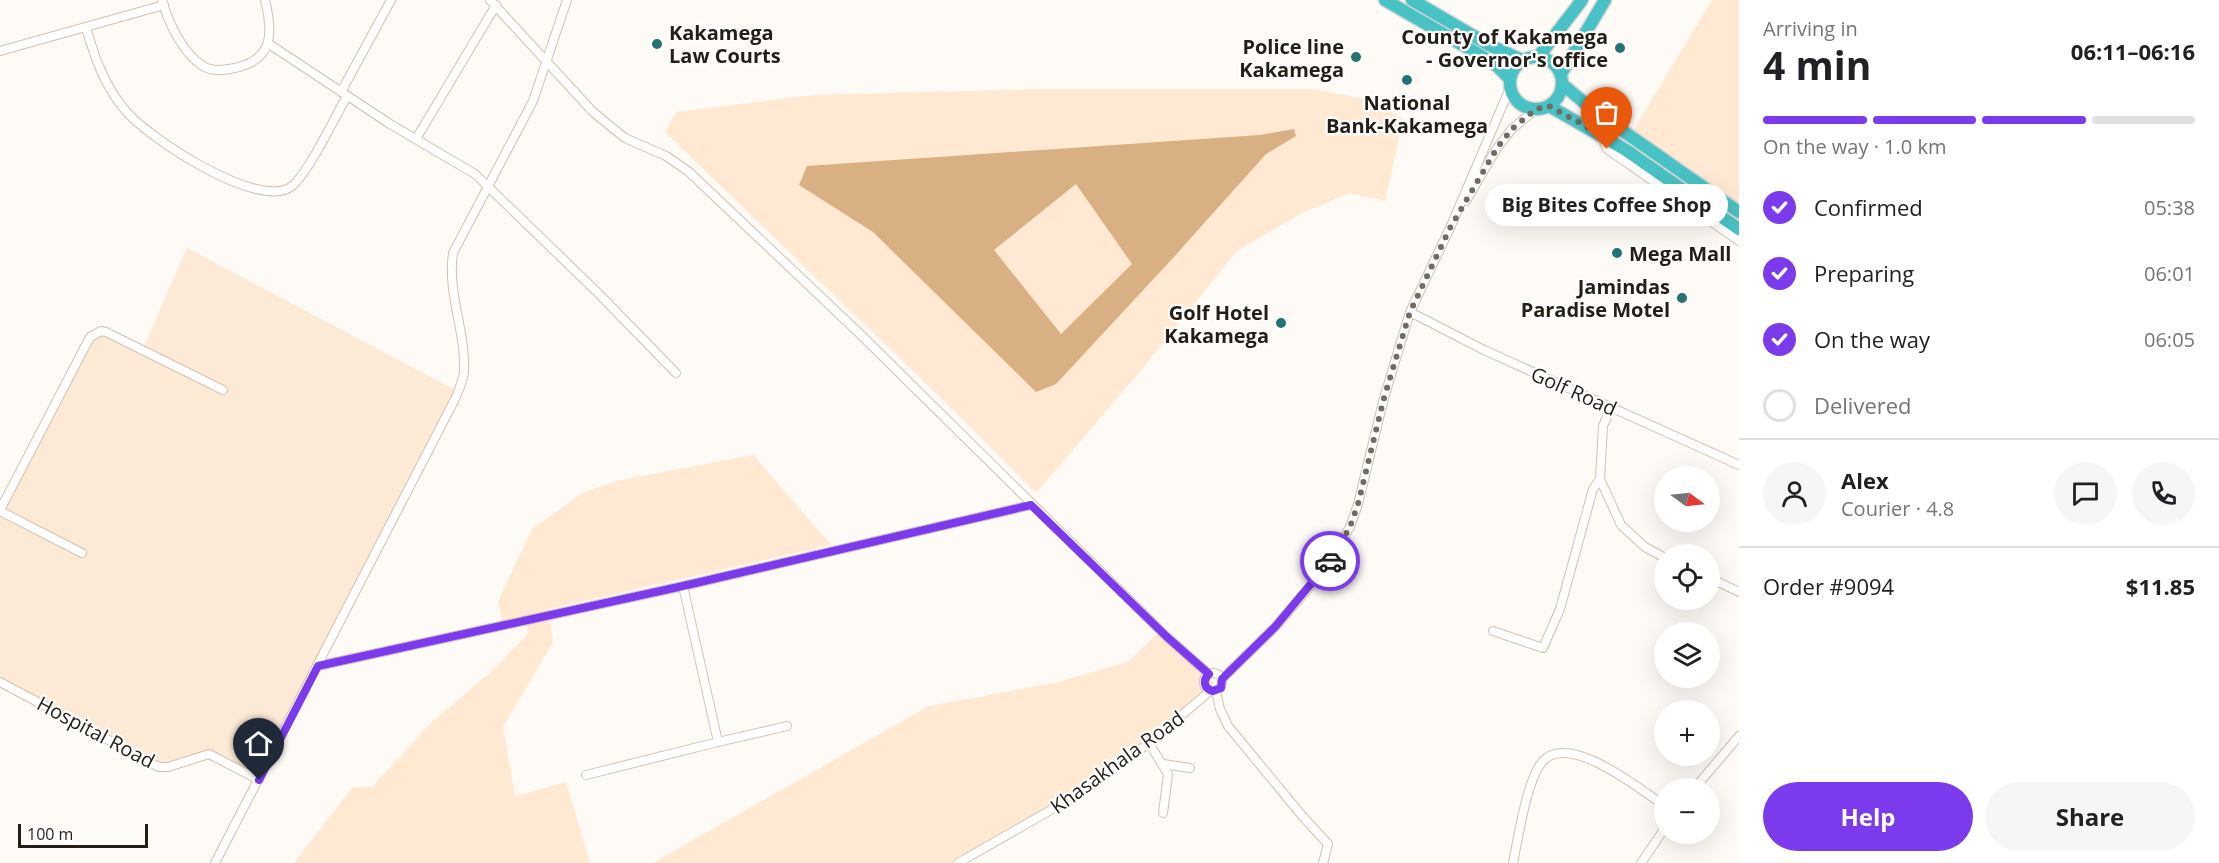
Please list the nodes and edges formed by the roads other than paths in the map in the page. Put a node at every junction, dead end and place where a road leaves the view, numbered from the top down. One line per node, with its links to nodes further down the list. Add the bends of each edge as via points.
1 (265, 0): 11 (street, via 271,29)
2 (391, 0): 18 (street)
3 (567, 0): 15 (street)
4 (1385, 0): 17 (highway, via 1497,66)
5 (1412, 0): 14 (highway)
6 (1583, 0): 9 (highway); 13 (highway)
7 (163, 2): 10 (street); 11 (street, via 191,57 205,68 220,71 244,66 260,57)
8 (493, 3): 15 (street); 22 (street)
9 (1602, 5): 16 (highway)
10 (86, 28): 12 (street); 18 (street, via 110,90 144,129 209,170 258,191 275,193 291,187 304,171)
11 (269, 44): 18 (street)
12 (0, 51)
13 (1539, 56): 14 (highway); 16 (highway, via 1553,62)
14 (1522, 60): 17 (highway, via 1512,72)
15 (547, 61): 23 (street, via 525,117); 34 (street, via 611,128 688,171 860,333)
16 (1562, 79): 19 (highway, via 1558,97); 24 (highway, via 1602,117)
17 (1510, 83): 20 (highway, via 1519,103); 25 (street)
18 (344, 94): 22 (street)
19 (1549, 106): 20 (highway); 21 (highway)
20 (1536, 109): 25 (street, via 1497,148)
21 (1600, 134): 26 (highway); 27 (street, via 1607,149)
22 (416, 140): 23 (street, via 475,174)
23 (487, 188): 29 (street); 42 (street, via 453,253 451,269 463,352 462,382)
24 (1739, 212)
25 (1450, 228): 28 (street)
26 (1739, 229)
27 (1739, 241)
28 (1410, 312): 31 (street, Golf Road); 44 (street, via 1350,527 1323,571)
29 (676, 373)
30 (223, 390): 35 (street, via 106,332 97,333 90,337)
31 (1611, 407): 32 (street, Golf Road); 33 (street, via 1603,426)
32 (1739, 465)
33 (1600, 479): 36 (street, via 1621,525); 41 (street, via 1593,489 1560,609 1543,648)
34 (1031, 505): 39 (street); 43 (street)
35 (0, 511): 37 (street)
36 (1654, 552)
37 (82, 553)
38 (1720, 583): 40 (street)
39 (683, 586): 42 (street); 49 (street)
40 (1739, 592)
41 (1492, 631)
42 (318, 666): 55 (street)
43 (1209, 674): 44 (street, via 1218,674); 46 (street, via 1204,684)
44 (1222, 679): 46 (street, via 1221,688)
45 (0, 682): 55 (street, Hospital Road, via 159,767 209,754)
46 (1213, 691): 50 (street, Khasakhala Road); 61 (street, via 1228,726 1328,844)
47 (787, 726): 49 (street)
48 (1739, 736): 54 (street)
49 (718, 742): 53 (street)
50 (1149, 743): 51 (street); 60 (street, Khasakhala Road, via 1084,791)
51 (1163, 764): 52 (street); 57 (street, via 1168,774)
52 (1190, 768)
53 (586, 775)
54 (1703, 778)
55 (259, 780): 59 (street)
56 (1654, 799): 62 (street, via 1589,758 1569,753 1552,755 1543,761 1534,777)
57 (1163, 813)
58 (1654, 844): 63 (street)
59 (216, 863)
60 (958, 863)
61 (1323, 863)
62 (1513, 863)
63 (1641, 863)

